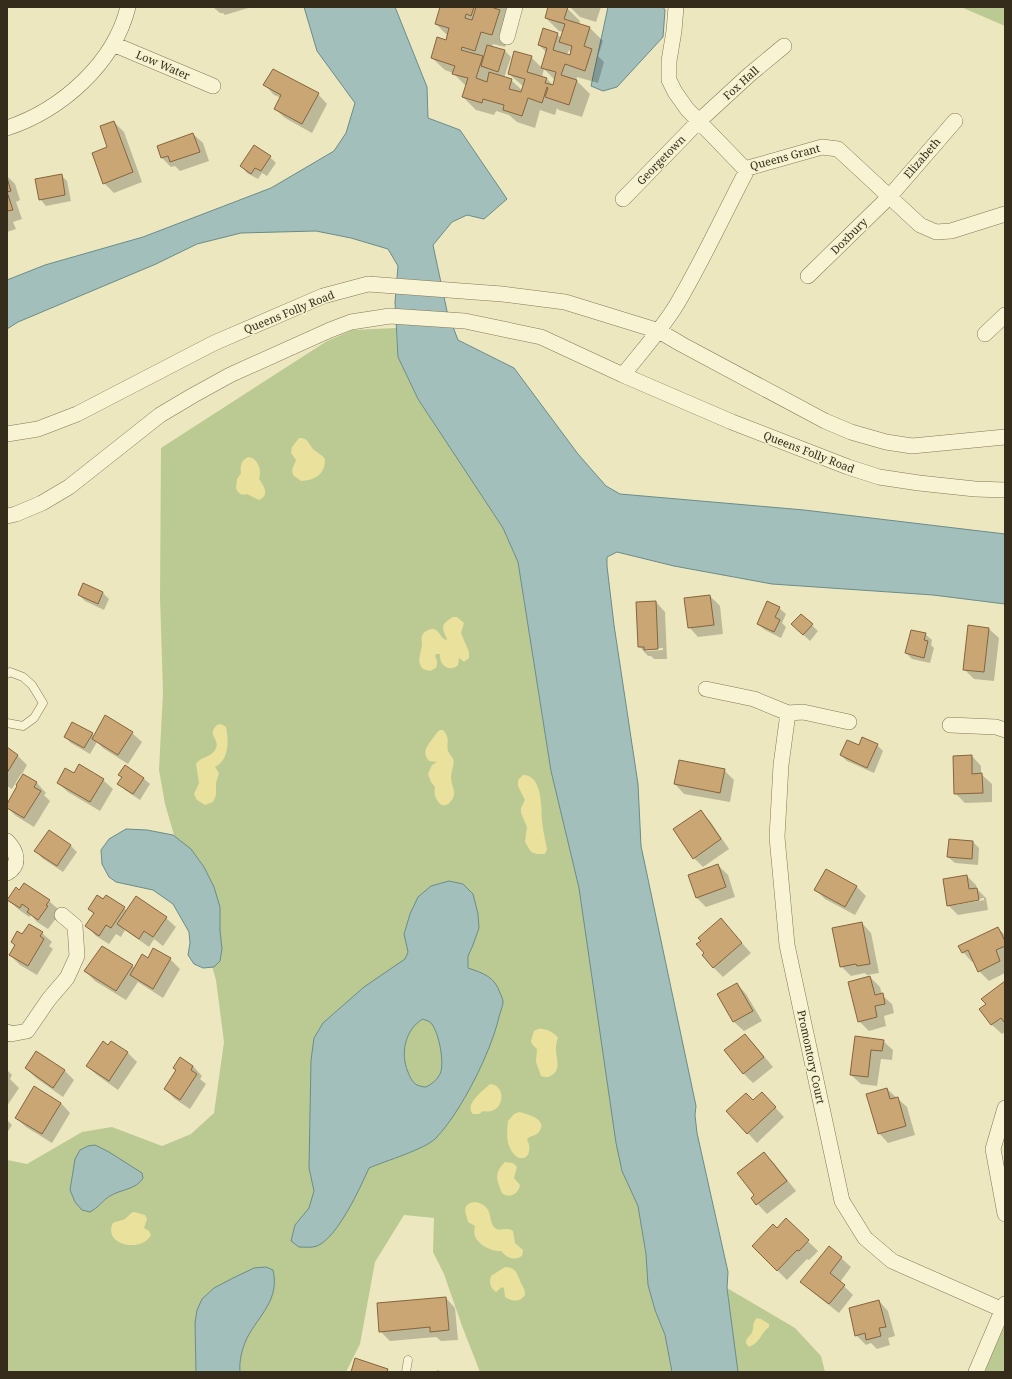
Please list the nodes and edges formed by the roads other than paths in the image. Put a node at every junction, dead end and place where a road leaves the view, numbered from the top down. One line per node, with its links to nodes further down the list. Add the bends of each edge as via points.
1 (128, 7): 5 (street)
2 (515, 7): 4 (street)
3 (676, 7): 8 (street, Queens Grant, via 669,80 687,110)
4 (507, 37)
5 (113, 44): 7 (street, Low Water); 10 (street, via 93,71 67,95 23,122)
6 (784, 46): 8 (street, Fox Hall)
7 (213, 86)
8 (699, 121): 11 (street, Queens Grant, via 744,168); 13 (street, Georgetown)
9 (955, 121): 12 (street, Elizabeth)
10 (7, 128)
11 (748, 168): 12 (street, Queens Grant, via 822,147 838,149); 17 (street, via 677,304)
12 (890, 196): 14 (street, Queens Grant, via 920,225 936,232 951,231); 15 (street, Doxbury)
13 (623, 199)
14 (1005, 214)
15 (808, 276)
16 (1005, 315): 18 (street)
17 (659, 331): 19 (street); 20 (street, Queens Folly Road, via 565,302 502,294 368,284 323,296 214,343 77,414 38,429); 21 (street, Queens Folly Road, via 825,421 851,432 912,446)
18 (985, 334)
19 (623, 374): 22 (street, Queens Folly Road, via 732,422 878,477 975,489); 23 (street, Queens Folly Road, via 541,337 465,321 390,316 359,320 344,324 230,375 192,396 160,415 70,487 42,503)
20 (7, 434)
21 (1005, 437)
22 (1005, 490)
23 (7, 516)
24 (7, 674): 28 (lane, via 10,672 23,677 32,685 43,703 34,718 23,726)
25 (706, 689): 26 (street, via 754,699)
26 (788, 713): 27 (street, via 803,712); 38 (street, Promontory Court, via 781,765 777,837 787,945 842,1201 865,1238 892,1261)
27 (849, 722)
28 (7, 724)
29 (950, 725): 30 (street, via 996,727)
30 (1005, 730)
31 (7, 841): 32 (street, via 13,846 16,861 13,869)
32 (7, 873)
33 (62, 915): 34 (street, via 75,926 77,956 67,978 27,1031 11,1034)
34 (7, 1032)
35 (1005, 1108): 36 (street, via 993,1149)
36 (1004, 1199): 37 (street)
37 (1005, 1214)
38 (1004, 1307): 41 (street)
39 (408, 1360): 40 (lane)
40 (406, 1372)
41 (976, 1372)

